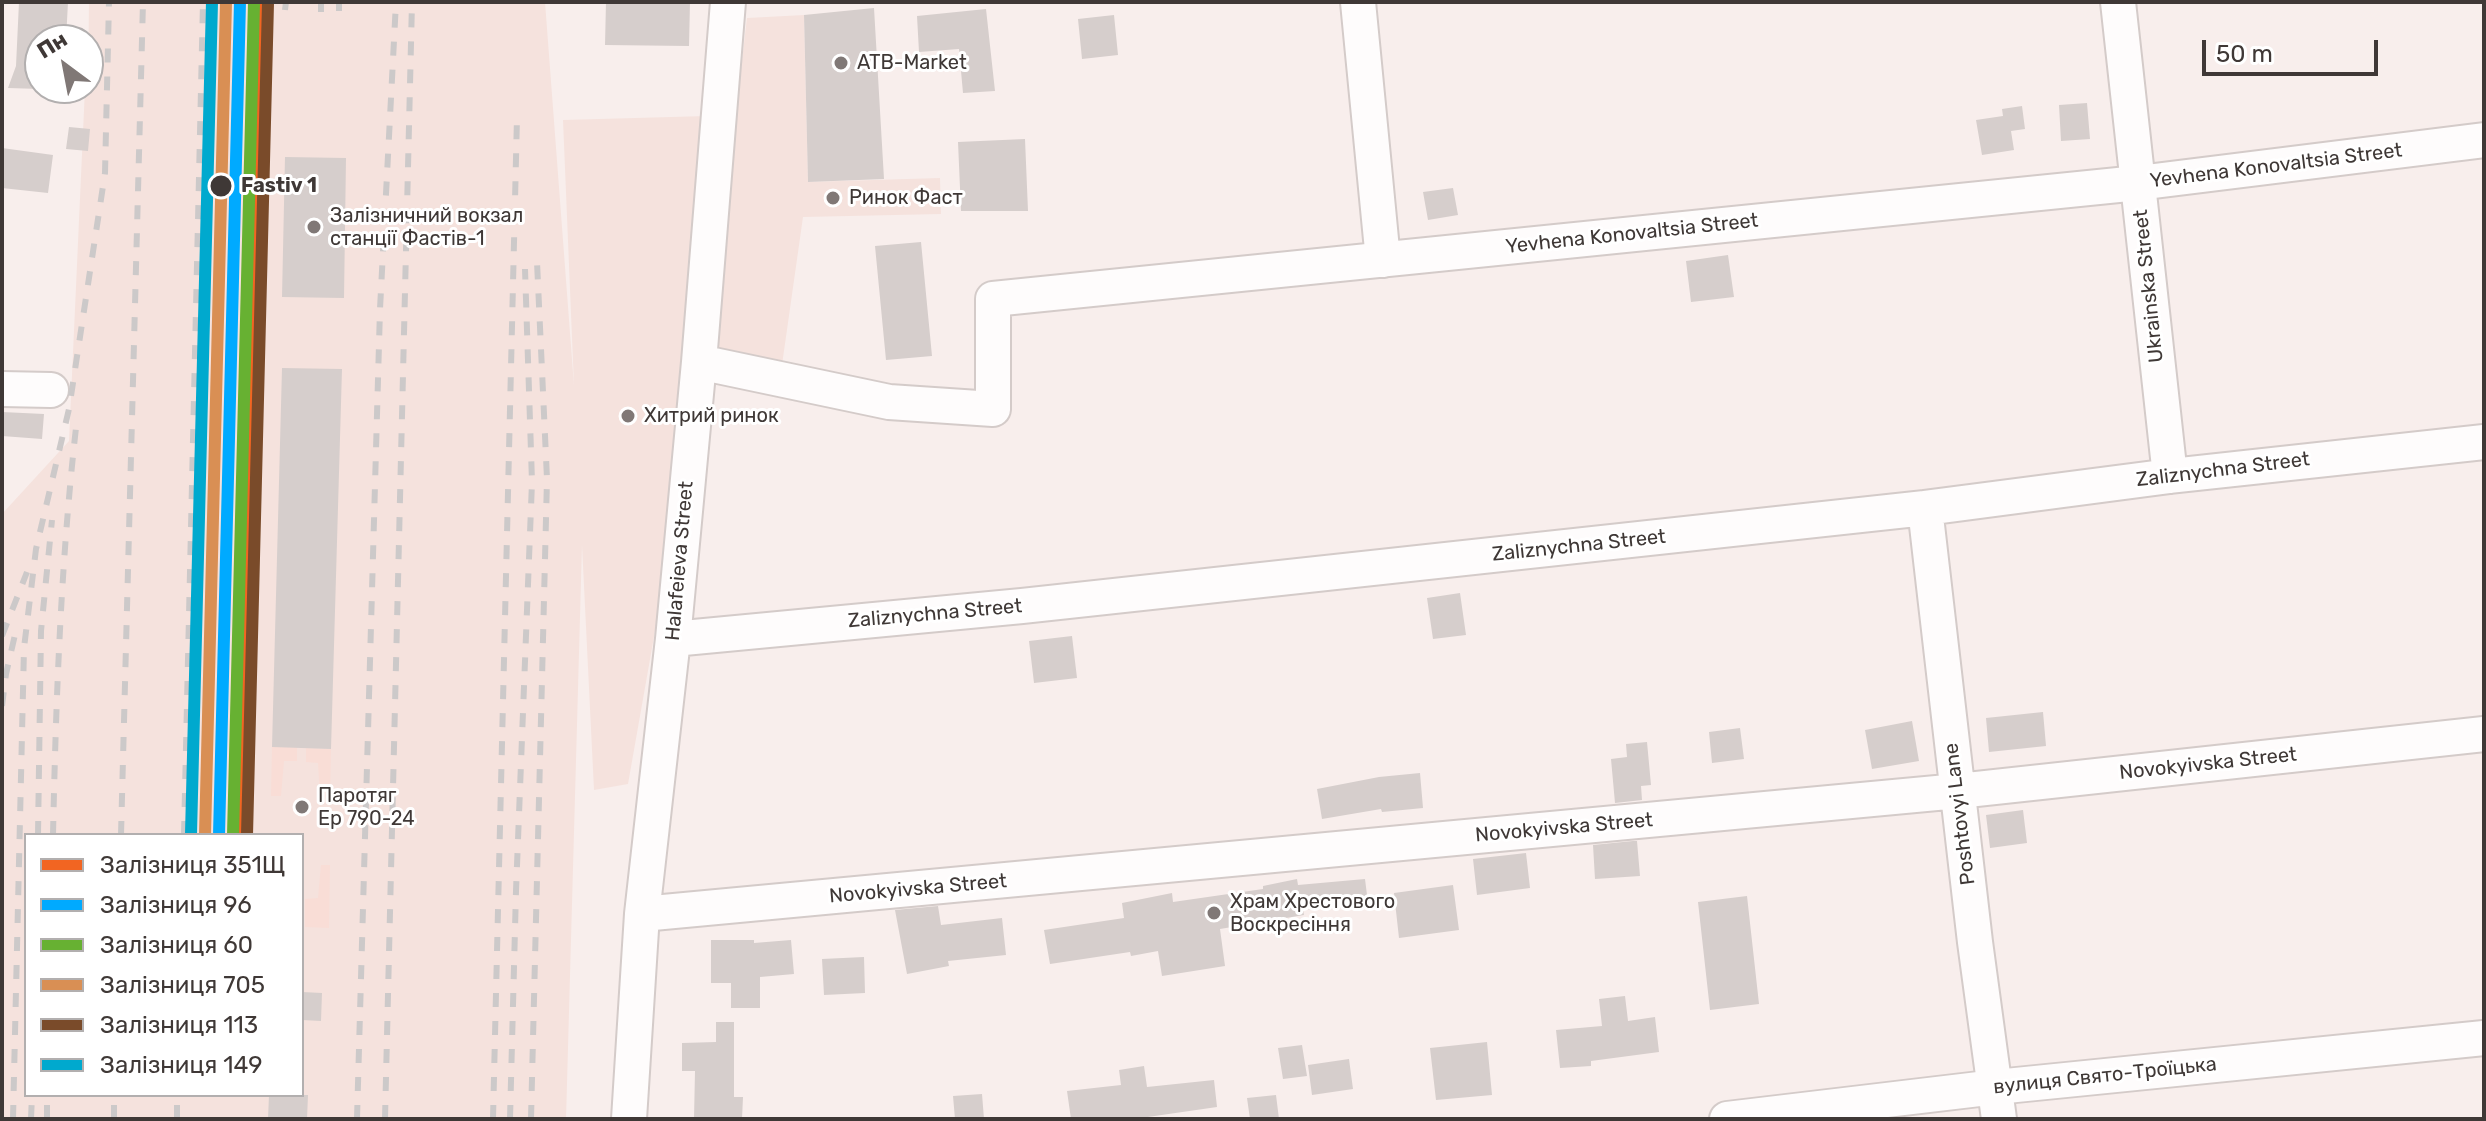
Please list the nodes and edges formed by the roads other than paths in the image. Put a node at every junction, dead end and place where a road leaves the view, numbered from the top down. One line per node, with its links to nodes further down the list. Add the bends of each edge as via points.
1 (728, 2): 7 (street, Halafeieva Street)
2 (1358, 2): 6 (street)
3 (2118, 2): 5 (street, Ukrainska Street)
4 (2484, 140): 5 (street, Yevhena Konovaltsia Street)
5 (2138, 183): 6 (street, Yevhena Konovaltsia Street); 11 (street, Ukrainska Street)
6 (1383, 260): 7 (street, Yevhena Konovaltsia Street, via 993,299 993,409 889,402)
7 (699, 362): 13 (street, Halafeieva Street)
8 (2, 389): 9 (street)
9 (51, 390)
10 (2484, 442): 11 (street, Zaliznychna Street)
11 (2170, 476): 12 (street, Zaliznychna Street)
12 (1925, 508): 13 (street, Zaliznychna Street, via 1038,605); 15 (street, Poshtovyi Lane)
13 (673, 639): 16 (street, Halafeieva Street)
14 (2484, 734): 15 (street, Novokyivska Street)
15 (1958, 791): 16 (street, Novokyivska Street); 18 (street, Poshtovyi Lane)
16 (642, 914): 19 (street, Halafeieva Street)
17 (2484, 1038): 18 (street, вулиця Свято-Троїцька)
18 (1998, 1103): 20 (street, вулиця Свято-Троїцька)
19 (629, 1119)
20 (1727, 1119)

